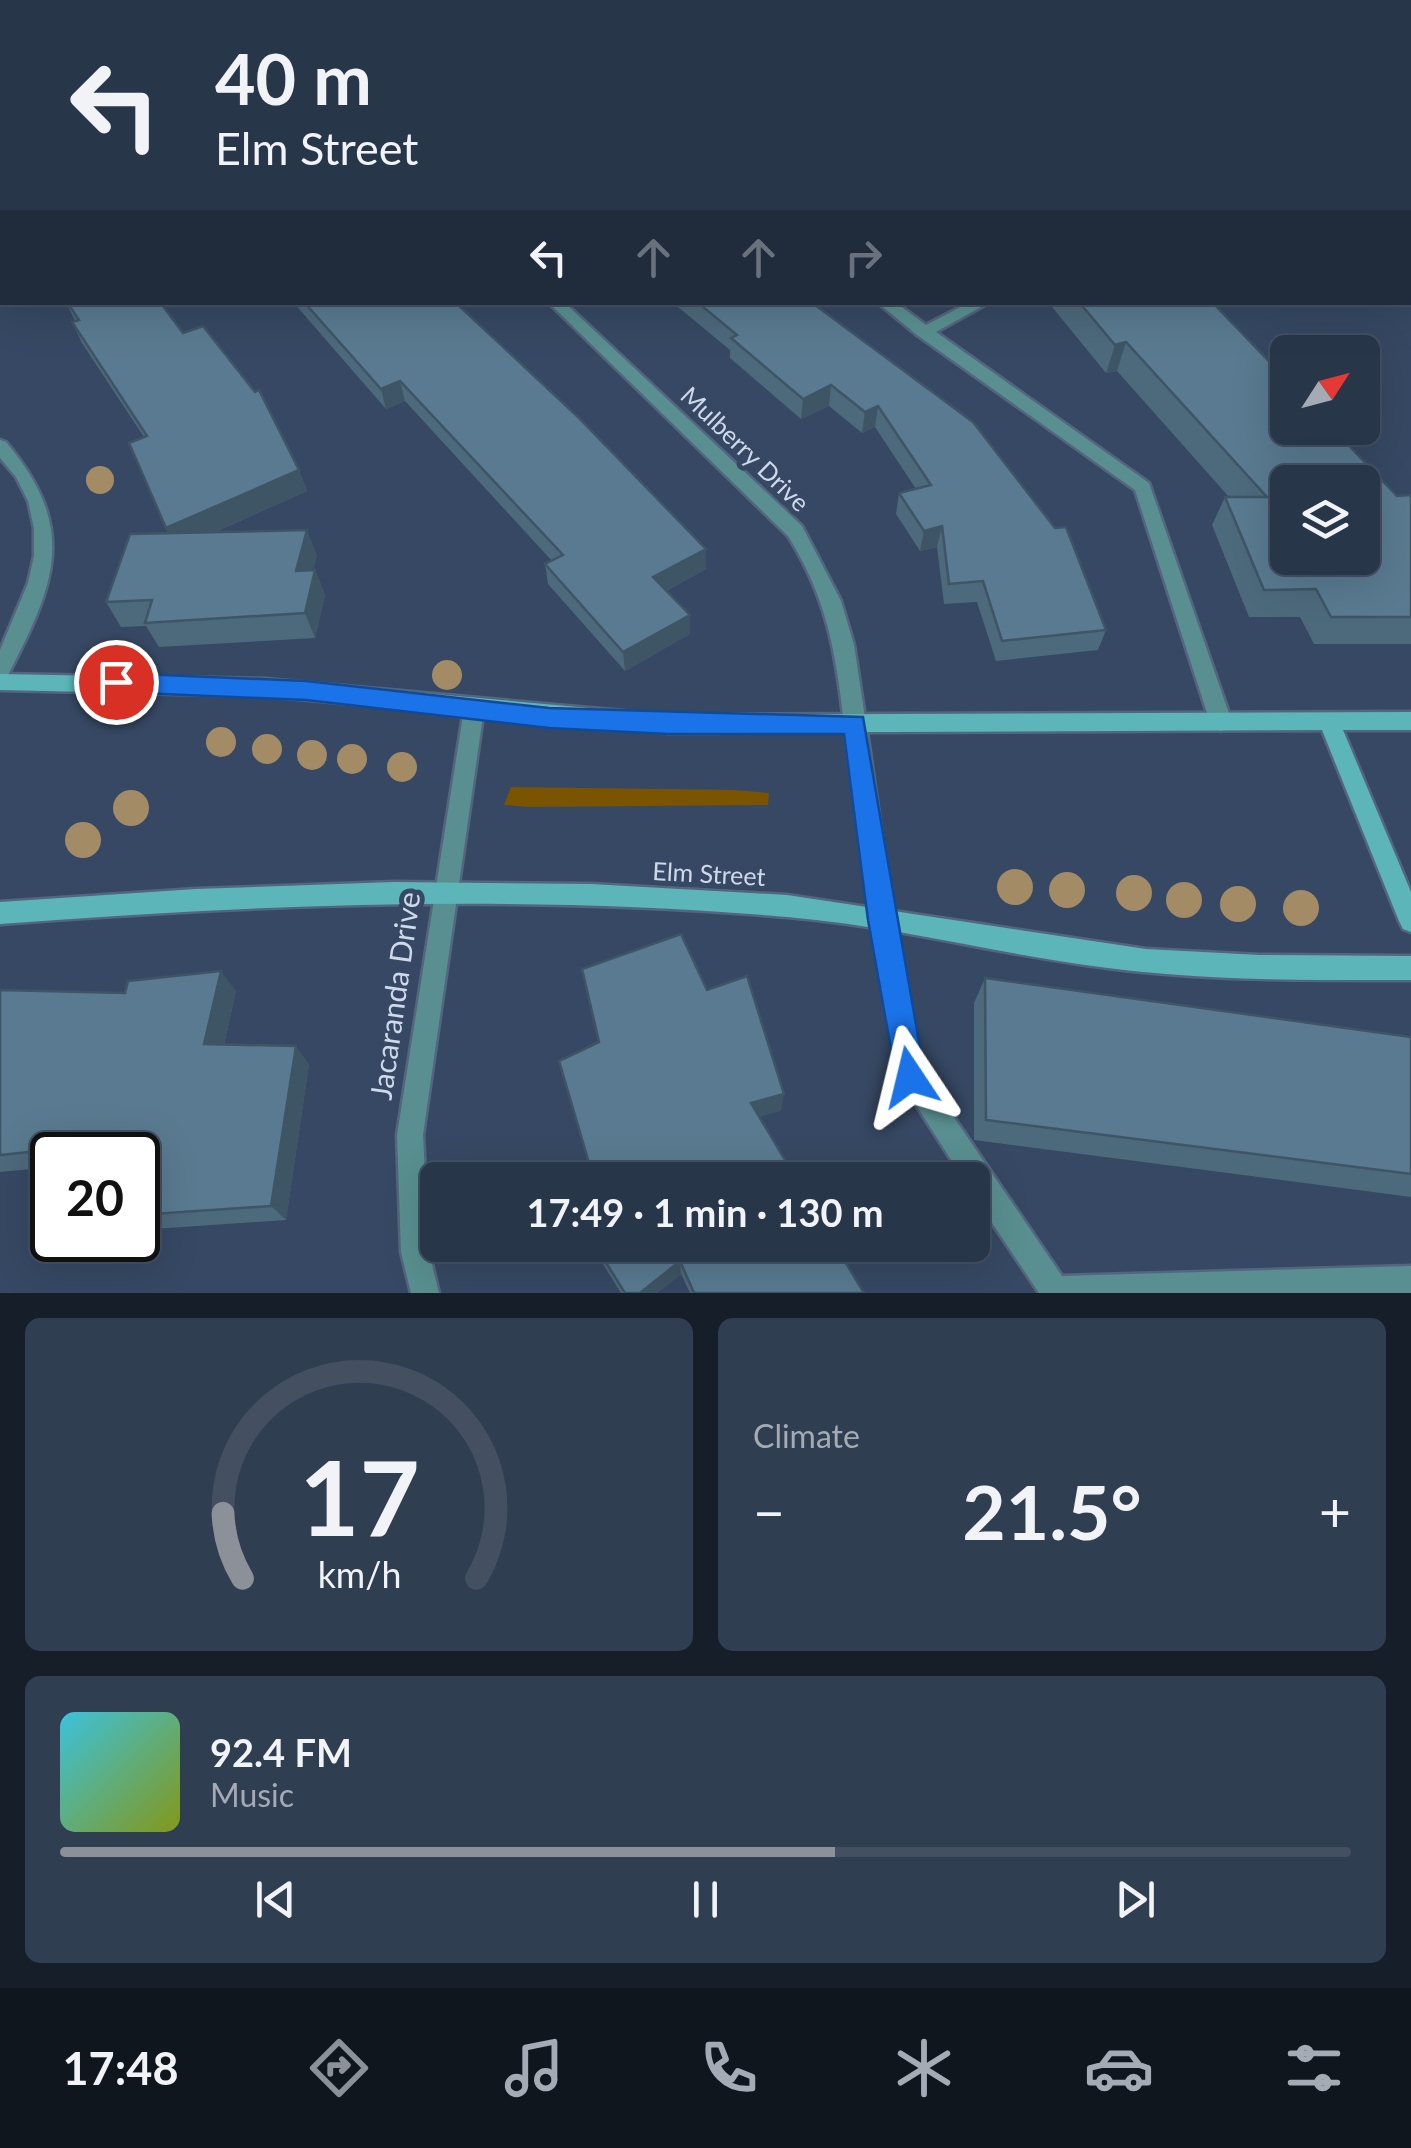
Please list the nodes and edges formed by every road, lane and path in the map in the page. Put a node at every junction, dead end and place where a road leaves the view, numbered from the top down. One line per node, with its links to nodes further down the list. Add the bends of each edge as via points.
1 (558, 305): 12 (street, Mulberry Drive, via 795,530 824,574 841,618)
2 (888, 305): 4 (street)
3 (977, 305): 4 (street)
4 (924, 332): 11 (street, via 1143,487)
5 (0, 446): 6 (street, via 41,502 46,536 42,574)
6 (0, 671)
7 (0, 682): 8 (street, via 193,683)
8 (474, 709): 12 (street, via 668,724); 13 (street, Jacaranda Drive)
9 (1329, 721): 10 (street); 11 (street); 16 (street)
10 (1411, 721)
11 (1221, 722): 12 (street)
12 (855, 724): 15 (street, Mulberry Drive)
13 (442, 896): 14 (street, Elm Street); 15 (street, Elm Street, via 665,898); 20 (street, Jacaranda Drive, via 410,1136 415,1252)
14 (0, 913)
15 (882, 920): 17 (street, Elm Street, via 1108,957 1249,968); 19 (street, Mulberry Drive, via 910,1077)
16 (1411, 921)
17 (1411, 968)
18 (1411, 1280): 19 (street)
19 (1055, 1292)
20 (425, 1293)

